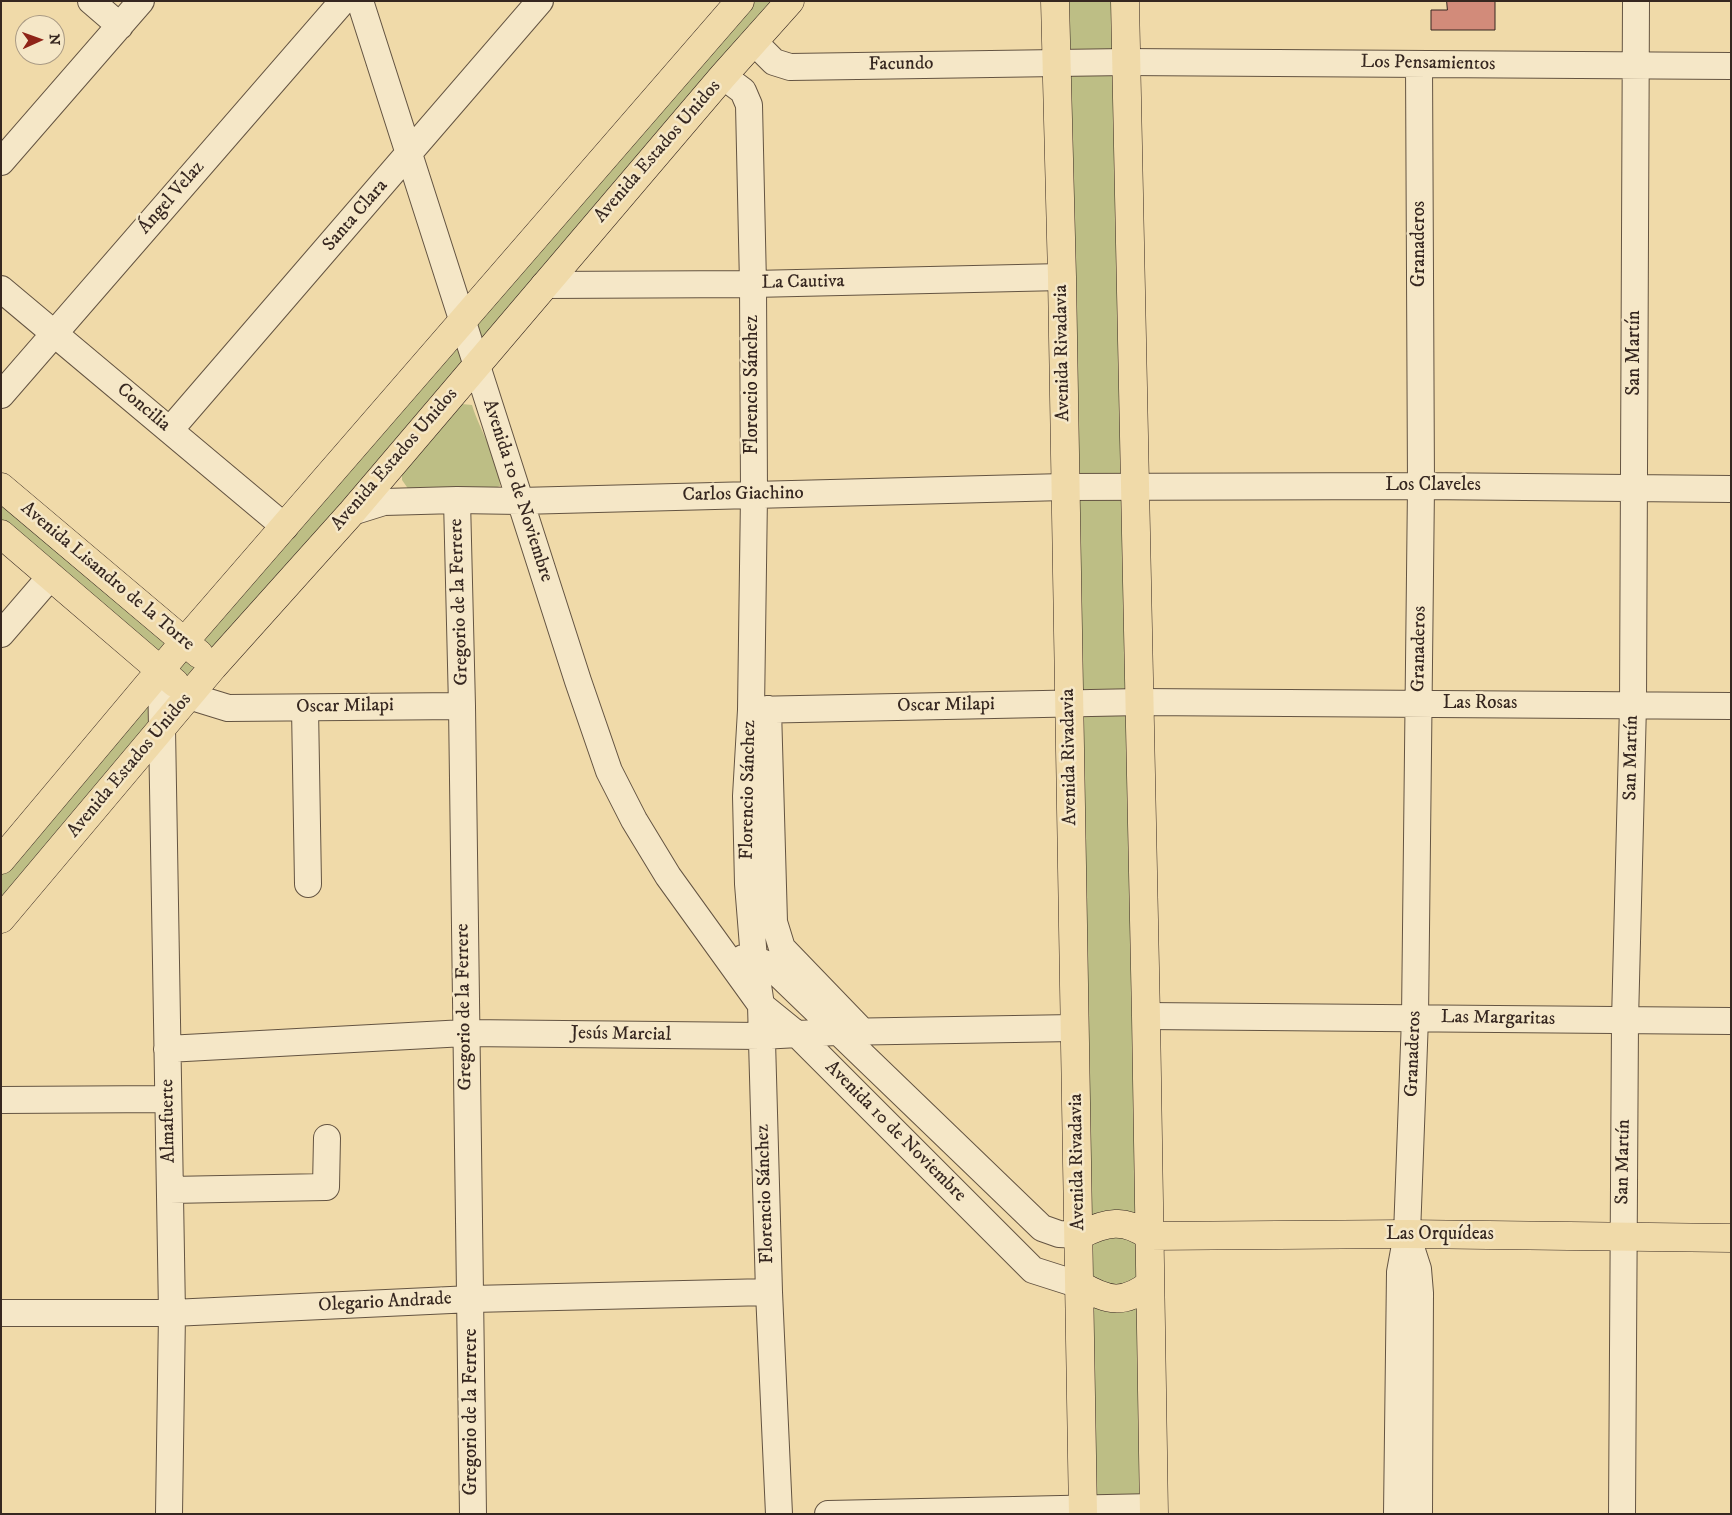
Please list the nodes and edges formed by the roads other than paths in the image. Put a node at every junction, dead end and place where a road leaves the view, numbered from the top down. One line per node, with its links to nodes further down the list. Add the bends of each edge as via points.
1 (91, 1): 11 (street)
2 (141, 1): 11 (street)
3 (343, 1): 28 (street, Ángel Velaz)
4 (360, 1): 21 (street, Avenida 10 de Noviembre)
5 (540, 1): 21 (street, Santa Clara)
6 (790, 1): 12 (main road, Avenida Estados Unidos)
7 (1054, 1): 16 (main road, Avenida Rivadavia)
8 (1125, 1): 15 (main road)
9 (1636, 1): 18 (street, San Martín)
10 (733, 10): 12 (main road); 13 (main road, Avenida Estados Unidos)
11 (120, 26): 22 (street)
12 (754, 42): 14 (street); 20 (main road, Avenida Estados Unidos)
13 (695, 54): 20 (main road); 27 (main road, Avenida Estados Unidos)
14 (774, 62): 16 (street, Facundo, via 790,67); 20 (street)
15 (1125, 62): 16 (street, Facundo); 17 (street, Los Pensamientos); 35 (main road)
16 (1056, 63): 23 (main road, Avenida Rivadavia)
17 (1420, 64): 18 (street, Los Pensamientos); 32 (street, Granaderos)
18 (1636, 66): 19 (street, Los Pensamientos); 36 (street, San Martín)
19 (1731, 66)
20 (733, 83): 24 (street, Florencio Sánchez, via 749,105); 25 (main road, Avenida Estados Unidos)
21 (409, 155): 27 (street, Avenida 10 de Noviembre); 31 (street, Santa Clara)
22 (1, 162)
23 (1062, 277): 24 (street, La Cautiva); 34 (main road, Avenida Rivadavia)
24 (753, 284): 25 (street, La Cautiva); 38 (street, Florencio Sánchez)
25 (544, 285): 29 (main road, Avenida Estados Unidos)
26 (1, 288): 28 (street, Concilia)
27 (463, 323): 29 (street, Avenida 10 de Noviembre); 42 (main road, Avenida Estados Unidos)
28 (54, 333): 30 (street, Ángel Velaz); 31 (street, Concilia)
29 (477, 366): 40 (street, Avenida 10 de Noviembre); 41 (main road, Avenida Estados Unidos)
30 (1, 395)
31 (170, 430): 42 (street, Concilia)
32 (1421, 486): 35 (street, Los Claveles); 36 (street, Los Claveles); 52 (street, Granaderos)
33 (1, 487): 46 (main road, Avenida Lisandro de la Torre)
34 (1064, 487): 35 (street, Carlos Giachino); 38 (street, Carlos Giachino); 51 (main road, Avenida Rivadavia)
35 (1136, 487): 50 (main road)
36 (1635, 488): 37 (street, Los Claveles); 54 (street, San Martín)
37 (1731, 489)
38 (754, 495): 40 (street, Carlos Giachino); 58 (street, Florencio Sánchez)
39 (457, 500): 40 (street, Carlos Giachino); 41 (street, Carlos Giachino, via 384,502); 53 (street, Gregorio de la Ferrere)
40 (520, 501): 63 (street, Avenida 10 de Noviembre, via 609,770 668,876)
41 (352, 512): 47 (main road, Avenida Estados Unidos)
42 (285, 526): 46 (main road, Avenida Estados Unidos)
43 (1, 534): 44 (main road, Avenida Lisandro de la Torre)
44 (51, 576): 45 (street); 48 (main road, Avenida Lisandro de la Torre)
45 (1, 634)
46 (184, 642): 47 (main road, Avenida Lisandro de la Torre); 48 (main road, Avenida Estados Unidos)
47 (213, 666): 49 (main road, Avenida Estados Unidos); 56 (street)
48 (161, 670): 49 (main road, Avenida Lisandro de la Torre); 59 (street, Almafuerte); 60 (main road, Avenida Estados Unidos)
49 (189, 696): 56 (street, Oscar Milapi); 59 (main road, Avenida Estados Unidos)
50 (1140, 702): 51 (street, Oscar Milapi); 52 (street, Las Rosas); 66 (main road)
51 (1069, 704): 58 (street, Oscar Milapi); 70 (main road, Avenida Rivadavia)
52 (1419, 704): 54 (street, Las Rosas); 67 (street, Granaderos)
53 (462, 706): 57 (street, Oscar Milapi); 73 (street, Gregorio de la Ferrere)
54 (1633, 706): 55 (street, Las Rosas); 68 (street, San Martín)
55 (1731, 706)
56 (228, 708): 57 (street, Oscar Milapi)
57 (305, 708): 61 (street)
58 (760, 710): 64 (street, Florencio Sánchez, via 746,796); 71 (street, via 774,922 778,938 782,948)
59 (162, 728): 62 (main road, Avenida Estados Unidos); 76 (street, Almafuerte)
60 (1, 860)
61 (308, 884)
62 (1, 919)
63 (728, 956): 64 (street, Avenida 10 de Noviembre); 65 (street, Avenida 10 de Noviembre)
64 (754, 959): 65 (street, Florencio Sánchez); 72 (street, Avenida 10 de Noviembre, via 769,965)
65 (761, 1005): 74 (street, Avenida 10 de Noviembre); 75 (street, Florencio Sánchez)
66 (1146, 1016): 67 (street, Las Margaritas); 83 (main road)
67 (1415, 1018): 68 (street, Las Margaritas); 81 (street, Granaderos)
68 (1625, 1021): 69 (street, Las Margaritas); 84 (street, San Martín)
69 (1731, 1021)
70 (1074, 1028): 71 (street, Jesús Marcial); 82 (main road, Avenida Rivadavia)
71 (862, 1031): 72 (street, Jesús Marcial)
72 (836, 1032): 74 (street, Jesús Marcial); 82 (street, Avenida 10 de Noviembre, via 1042,1228 1059,1234)
73 (465, 1033): 75 (street, Jesús Marcial); 76 (street, Jesús Marcial); 89 (street, Gregorio de la Ferrere)
74 (798, 1035): 75 (street, Jesús Marcial); 87 (street, Avenida 10 de Noviembre, via 1033,1270)
75 (761, 1036): 88 (street, Florencio Sánchez)
76 (167, 1050): 77 (street, Almafuerte)
77 (168, 1099): 78 (street); 80 (street, Almafuerte)
78 (1, 1100)
79 (327, 1138): 80 (street, via 326,1186)
80 (170, 1190): 91 (street, Almafuerte)
81 (1407, 1234): 83 (main road, Las Orquídeas); 84 (main road, Las Orquídeas); 98 (street, Granaderos, via 1400,1272); 99 (street, Granaderos, via 1418,1269 1420,1293)
82 (1080, 1235): 83 (main road, via 1097,1226 1116,1223 1136,1226); 87 (main road, Avenida Rivadavia)
83 (1149, 1236): 86 (main road)
84 (1623, 1236): 85 (main road, Las Orquídeas); 100 (street, San Martín)
85 (1731, 1238)
86 (1150, 1284): 87 (main road, via 1137,1295 1117,1299 1097,1295); 92 (main road)
87 (1080, 1285): 93 (main road, Avenida Rivadavia)
88 (769, 1292): 89 (street, Olegario Andrade); 96 (street, Florencio Sánchez)
89 (472, 1299): 91 (street, Olegario Andrade); 95 (street, Gregorio de la Ferrere)
90 (1, 1313): 91 (street, Olegario Andrade)
91 (172, 1313): 94 (street, Almafuerte)
92 (1154, 1510): 93 (street)
93 (1083, 1511): 97 (street)
94 (169, 1514)
95 (473, 1514)
96 (780, 1514)
97 (828, 1514)
98 (1397, 1514)
99 (1420, 1514)
100 (1622, 1514)

